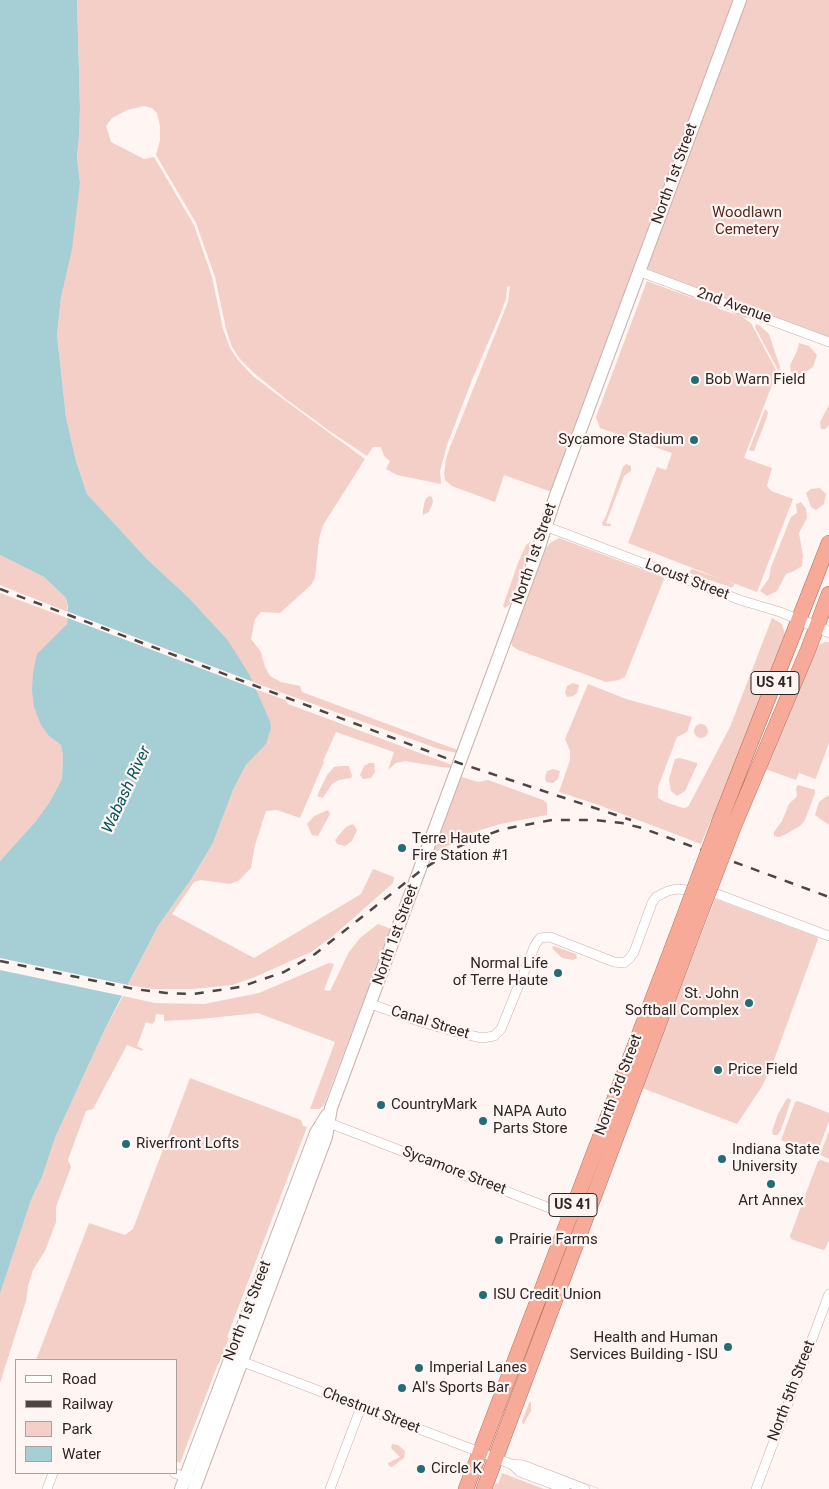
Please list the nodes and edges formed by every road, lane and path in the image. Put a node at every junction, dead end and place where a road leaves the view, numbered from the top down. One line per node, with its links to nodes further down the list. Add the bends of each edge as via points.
1 (740, 0): 2 (main road, North 1st Street)
2 (638, 271): 3 (street, 2nd Avenue); 4 (main road, North 1st Street)
3 (829, 342)
4 (545, 526): 7 (street, Locust Street); 12 (main road, North 1st Street)
5 (829, 543): 7 (highway, North 3rd Street / US 41)
6 (829, 594): 8 (highway, North 3rd Street / US 41)
7 (800, 620): 8 (street, Locust Street); 9 (highway, North 3rd Street / US 41)
8 (823, 629): 9 (highway, North 3rd Street / US 41)
9 (726, 825): 10 (highway, North 3rd Street / US 41, bridge)
10 (688, 925): 14 (highway, North 3rd Street / US 41); 15 (highway, North 3rd Street / US 41)
11 (829, 936): 12 (street, Canal Street, via 717,894 676,889 656,897 634,952 624,963 550,937 540,938 501,1029 490,1038 421,1022)
12 (371, 1004): 13 (main road, North 1st Street)
13 (326, 1122): 14 (street, Sycamore Street); 17 (main road, North 1st Street, via 316,1133)
14 (569, 1215): 15 (street, Sycamore Street); 19 (highway, North 3rd Street / US 41)
15 (585, 1221): 20 (highway, North 3rd Street / US 41)
16 (829, 1294): 30 (street, North 5th Street)
17 (237, 1360): 18 (street, Chestnut Street); 23 (main road, North 1st Street)
18 (361, 1407): 19 (street, Chestnut Street); 25 (street)
19 (479, 1452): 20 (street, Chestnut Street); 26 (highway, North 3rd Street / US 41)
20 (496, 1459): 21 (street, Chestnut Street); 27 (highway, North 3rd Street / US 41)
21 (510, 1464): 28 (street, Chestnut Street, via 520,1472); 29 (street, Chestnut Street, via 523,1465)
22 (53, 1474): 24 (street)
23 (186, 1482)
24 (47, 1489)
25 (330, 1489)
26 (466, 1489)
27 (484, 1489)
28 (565, 1489)
29 (585, 1489)
30 (756, 1489)

